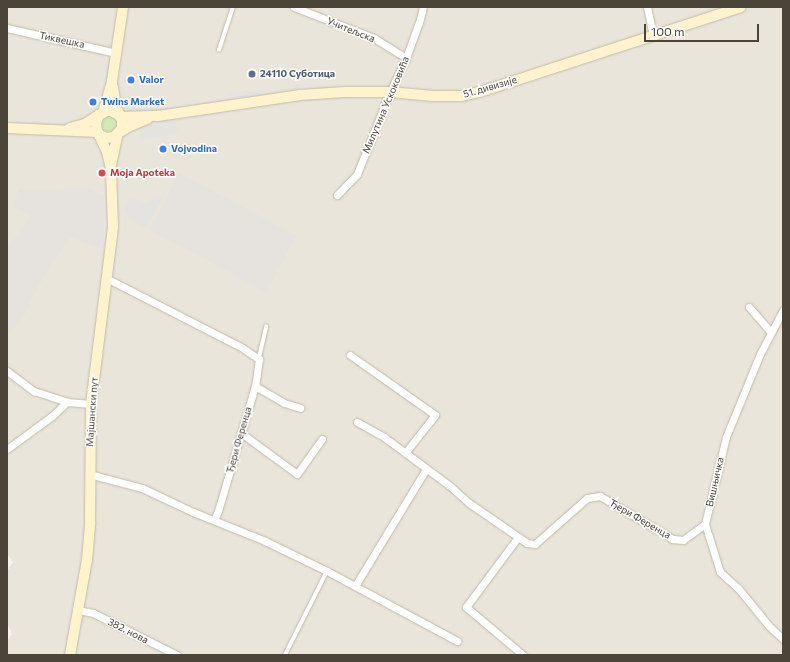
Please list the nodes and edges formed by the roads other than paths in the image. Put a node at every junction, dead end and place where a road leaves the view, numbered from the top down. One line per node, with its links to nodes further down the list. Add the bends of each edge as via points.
1 (123, 7): 10 (street)
2 (233, 7): 9 (lane)
3 (294, 7): 11 (street, Учитељска, via 374,38)
4 (423, 7): 11 (street, Милутина Ускоковића)
5 (647, 7): 8 (street)
6 (741, 7): 8 (street, 51. дивизије)
7 (7, 28): 10 (street, Тиквешка)
8 (653, 35): 13 (street, 51. дивизије, via 462,96)
9 (220, 50)
10 (116, 53): 12 (street)
11 (406, 58): 13 (street, Милутина Ускоковића)
12 (112, 81): 14 (street); 15 (street)
13 (390, 92): 16 (street, 51. дивизије, via 300,95); 22 (street, Милутина Ускоковића, via 357,174)
14 (101, 114): 15 (street, via 111,111); 18 (street, via 85,124); 19 (street, via 96,123)
15 (120, 116): 16 (street, 51. дивизије); 20 (street, via 123,124)
16 (158, 116): 20 (street, 51. дивизије, via 128,127)
17 (7, 128): 18 (street)
18 (63, 130): 19 (street)
19 (99, 133): 20 (street, via 110,138); 21 (street, Мајшански пут)
20 (119, 134): 21 (street, Мајшански пут)
21 (111, 169): 23 (street, Мајшански пут, via 113,227)
22 (337, 195)
23 (108, 279): 29 (street, via 240,347); 33 (street, Мајшански пут)
24 (749, 307): 27 (street)
25 (783, 310): 27 (street, Вишњичка)
26 (266, 327): 29 (lane)
27 (771, 332): 43 (street, Вишњичка, via 726,437)
28 (350, 356): 39 (street, via 435,415)
29 (258, 359): 31 (street, Ђери Ференца)
30 (7, 371): 32 (street, via 34,391)
31 (255, 386): 34 (street, via 284,403); 36 (street, Ђери Ференца)
32 (66, 402): 33 (street); 38 (street, via 52,416)
33 (91, 404): 41 (street, Мајшански пут)
34 (300, 408)
35 (357, 422): 39 (street, Ђери Ференца, via 384,437)
36 (241, 433): 37 (street, via 297,474); 42 (street, Ђери Ференца)
37 (322, 439)
38 (7, 449)
39 (405, 454): 40 (street, Ђери Ференца)
40 (426, 469): 44 (street, Ђери Ференца); 46 (street)
41 (89, 474): 42 (street, via 142,488); 47 (street, Мајшански пут, via 90,522 87,560)
42 (214, 520): 45 (street)
43 (705, 524): 44 (street, Ђери Ференца, via 682,540 673,539 600,496 588,498 535,544 527,543); 48 (street, via 720,572 738,588)
44 (518, 537): 53 (street, via 466,607)
45 (327, 571): 46 (street); 52 (lane)
46 (355, 586): 49 (street)
47 (78, 610): 50 (street, Мајшански пут); 51 (street, 382. нова, via 99,616)
48 (783, 639)
49 (458, 641)
50 (70, 655)
51 (177, 655)
52 (285, 655)
53 (523, 655)

